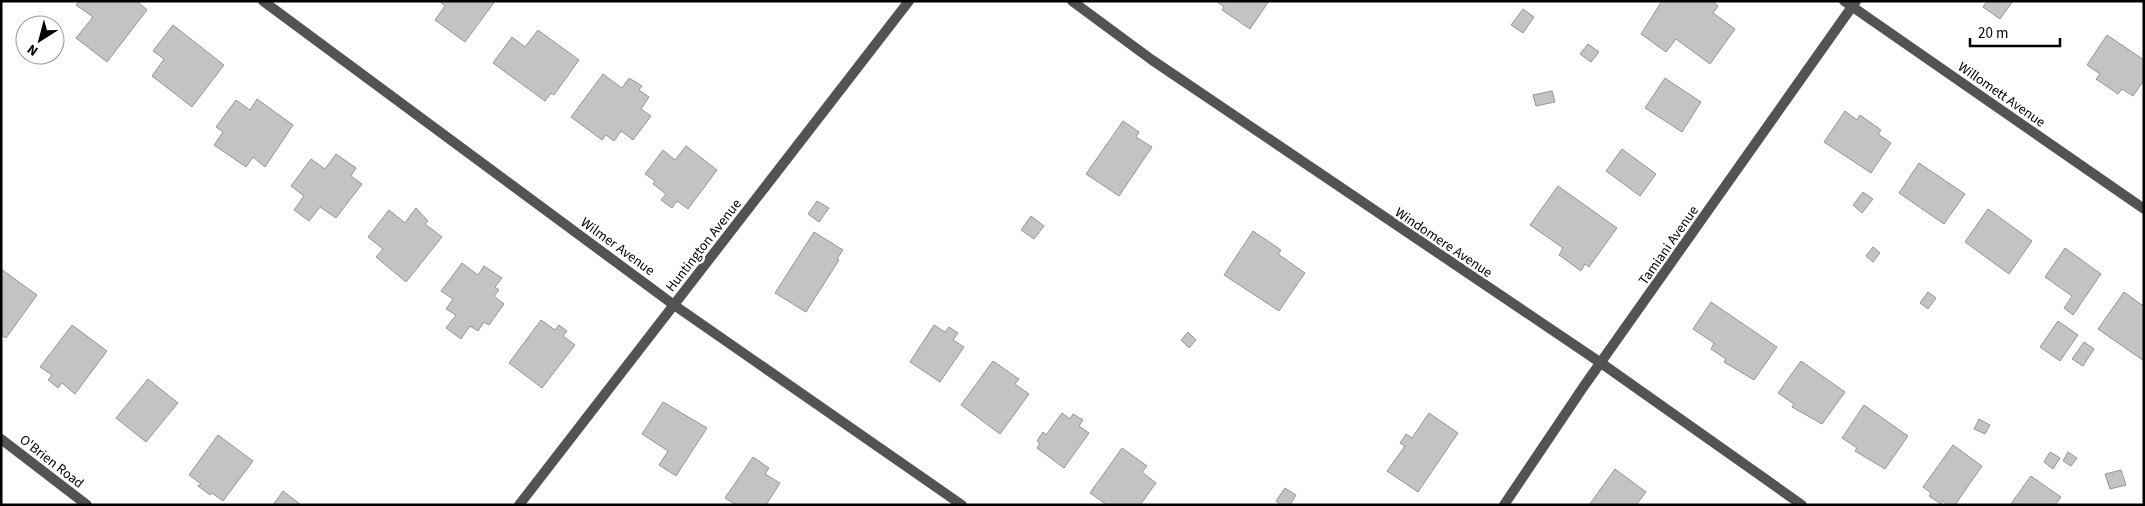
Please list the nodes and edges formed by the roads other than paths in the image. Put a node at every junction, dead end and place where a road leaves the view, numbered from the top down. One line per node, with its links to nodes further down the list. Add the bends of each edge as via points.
1 (263, 1): 6 (street, Wilmer Avenue)
2 (908, 1): 6 (street, Huntington Avenue)
3 (1072, 1): 7 (street, Windomere Avenue, via 1152,60)
4 (1851, 3): 5 (street, Willomett Avenue); 7 (street, Tamiani Avenue)
5 (2144, 209)
6 (674, 305): 10 (street, Huntington Avenue); 11 (street, Wilmer Avenue)
7 (1601, 363): 12 (street, Tamiani Avenue); 13 (street, Windomere Avenue)
8 (1, 439): 9 (street, O'Brien Road)
9 (87, 505)
10 (519, 505)
11 (962, 505)
12 (1504, 505)
13 (1802, 505)

